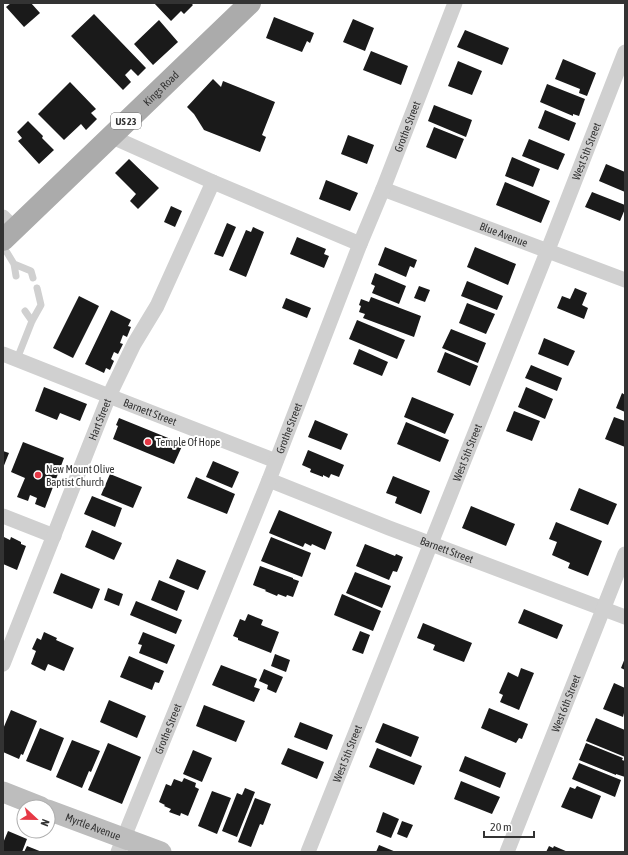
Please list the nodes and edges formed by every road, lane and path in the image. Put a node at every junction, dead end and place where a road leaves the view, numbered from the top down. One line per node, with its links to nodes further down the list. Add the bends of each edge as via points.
1 (250, 3): 4 (main road, Kings Road / US 23)
2 (455, 3): 6 (street, Grothe Street)
3 (625, 52): 9 (street, West 5th Street)
4 (110, 136): 5 (street); 7 (main road, Kings Road / US 23)
5 (213, 182): 8 (street); 18 (street, Hart Street, via 156,306)
6 (383, 189): 8 (street, Grothe Street); 9 (street, Blue Avenue)
7 (6, 233): 10 (lane)
8 (360, 244): 19 (street, Grothe Street)
9 (547, 251): 13 (street, Blue Avenue); 23 (street, West 5th Street)
10 (14, 264): 11 (lane); 12 (lane, via 31,271)
11 (16, 276)
12 (33, 278)
13 (625, 280)
14 (37, 288): 16 (lane, via 41,305)
15 (25, 311): 16 (lane)
16 (32, 321): 17 (lane)
17 (10, 356): 18 (street, Barnett Street)
18 (109, 396): 19 (street, Barnett Street); 22 (street, Hart Street)
19 (276, 461): 20 (street, Grothe Street)
20 (269, 480): 23 (street, Barnett Street); 31 (street, Grothe Street)
21 (3, 516): 22 (street)
22 (54, 536): 27 (street, Hart Street)
23 (430, 544): 25 (street, Barnett Street); 33 (street, West 5th Street)
24 (625, 554): 25 (street, West 6th Street)
25 (604, 609): 26 (street, Barnett Street); 34 (street, West 6th Street)
26 (625, 617)
27 (3, 664)
28 (3, 792): 29 (main road)
29 (21, 799)
30 (56, 814): 31 (main road, Myrtle Avenue)
31 (121, 845): 32 (main road, Myrtle Avenue)
32 (161, 852)
33 (308, 852)
34 (507, 852)

